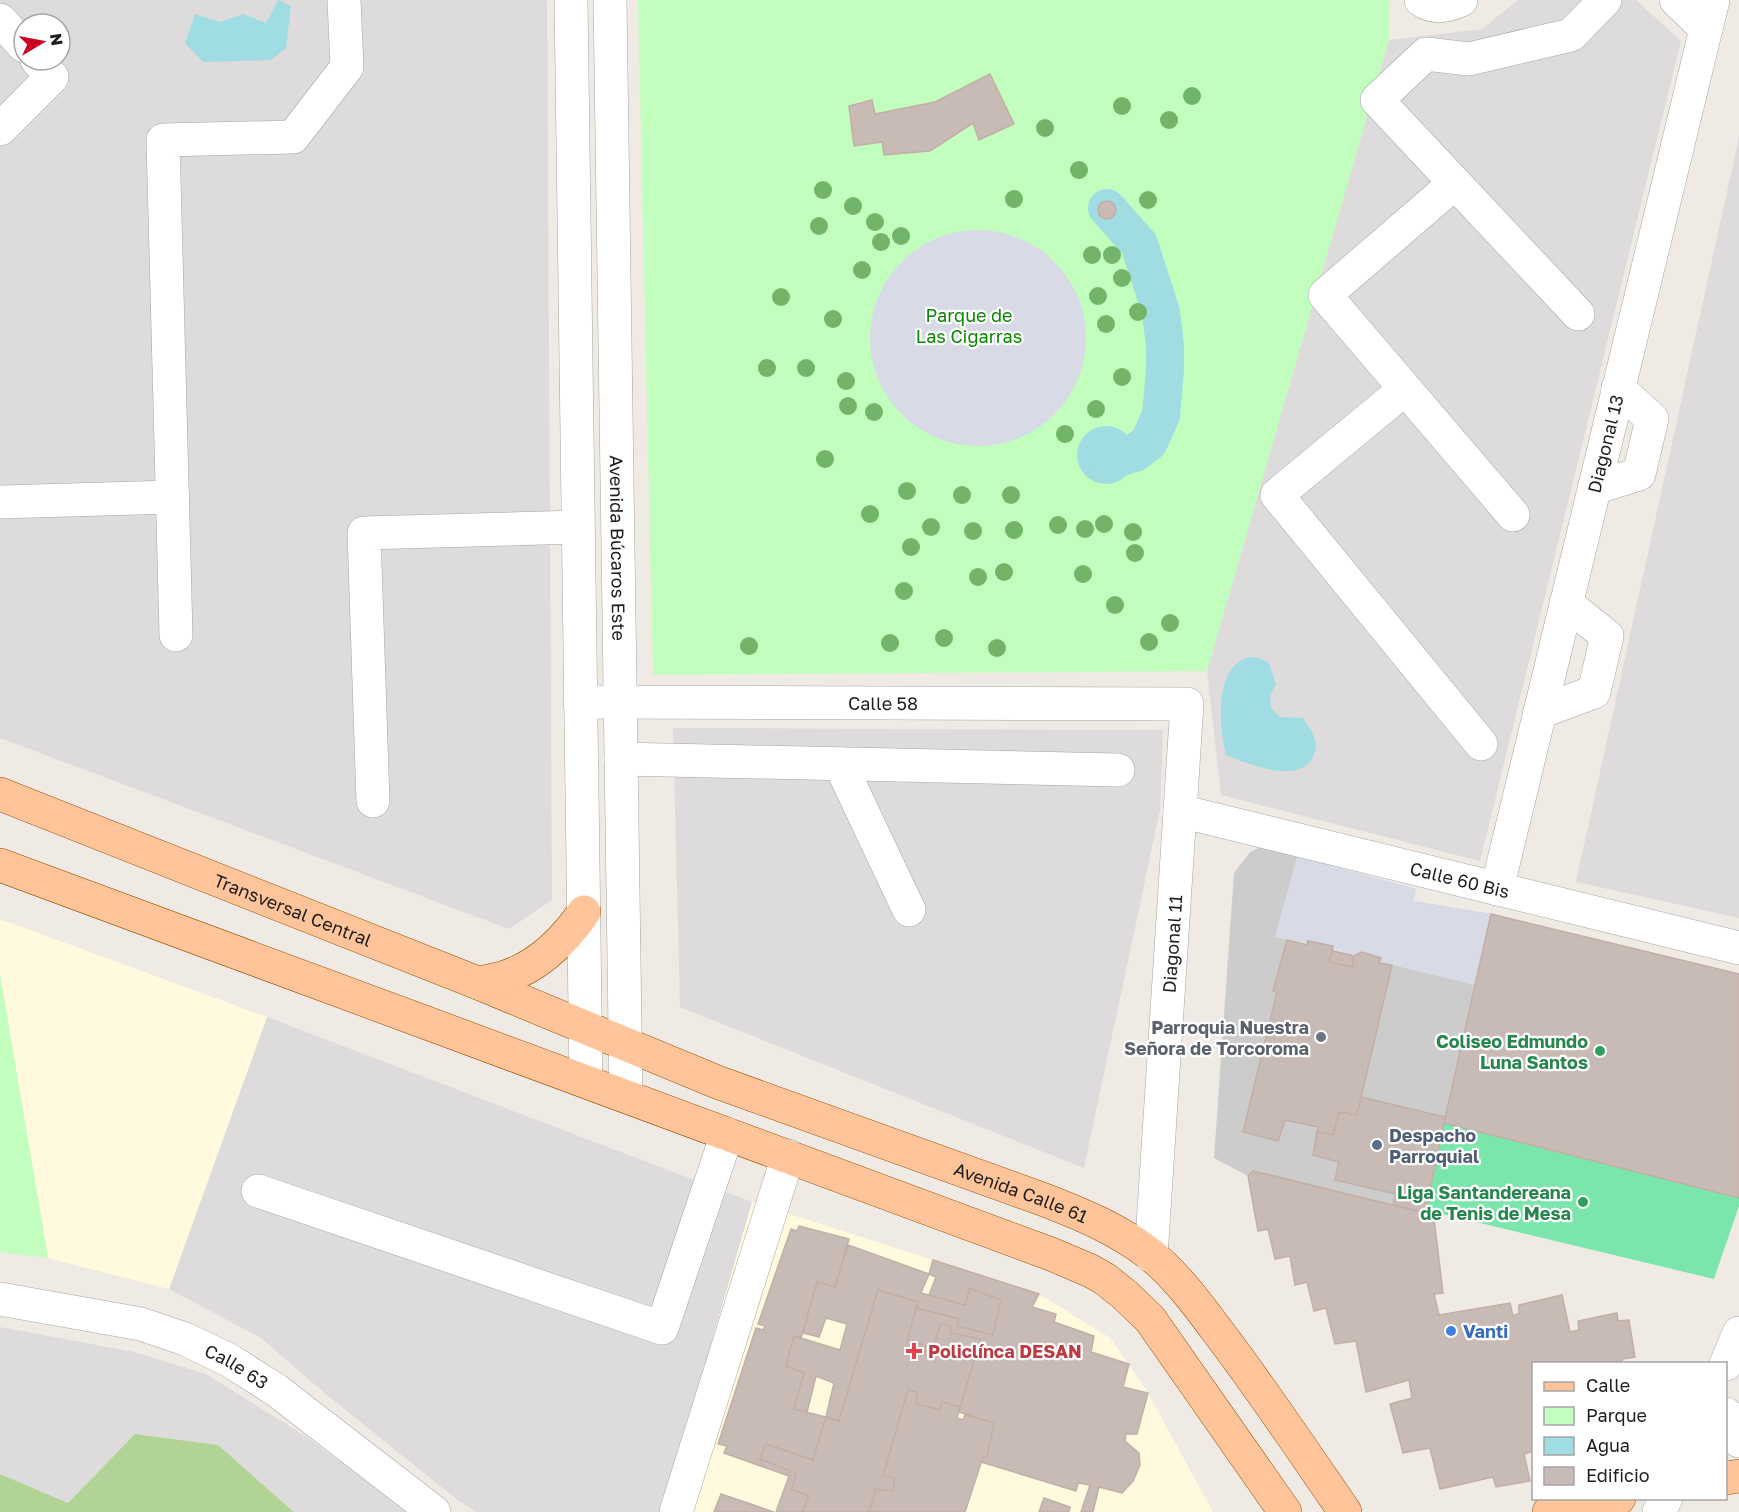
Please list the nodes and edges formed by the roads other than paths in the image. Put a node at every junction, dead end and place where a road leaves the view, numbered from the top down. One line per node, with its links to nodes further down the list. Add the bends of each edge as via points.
1 (344, 0): 16 (street, via 347,67 293,137 164,140)
2 (571, 0): 19 (street)
3 (610, 0): 23 (street, Avenida Búcaros Este)
4 (1461, 0): 7 (street, via 1441,7)
5 (1605, 0): 13 (street, via 1571,35 1469,59 1426,54 1377,100)
6 (1676, 0): 8 (street)
7 (1422, 1)
8 (1709, 14): 20 (street, Diagonal 13)
9 (0, 20): 10 (street)
10 (12, 33)
11 (48, 72): 12 (street, via 52,77)
12 (0, 129)
13 (1455, 183): 14 (street); 15 (street, via 1325,295)
14 (1578, 314)
15 (1405, 389): 18 (street); 26 (street, via 1277,495)
16 (173, 498): 17 (street); 21 (street)
17 (0, 502)
18 (1514, 515)
19 (578, 527): 22 (street); 31 (street, via 364,533)
20 (1566, 603): 25 (street, Diagonal 13); 25 (street, via 1607,636 1594,692)
21 (176, 635)
22 (580, 702): 23 (street, Calle 58); 36 (street)
23 (621, 702): 24 (street, Calle 58); 27 (street, Avenida Búcaros Este)
24 (1187, 704): 32 (street, Diagonal 11)
25 (1540, 711): 34 (street, Diagonal 13)
26 (1481, 744)
27 (621, 759): 28 (street); 40 (street, Avenida Búcaros Este)
28 (840, 764): 29 (street); 35 (street)
29 (1118, 770)
30 (0, 794): 38 (main road, Transversal Central)
31 (372, 801)
32 (1180, 810): 34 (street, Calle 60 Bis); 46 (street, Diagonal 11)
33 (0, 865): 41 (main road)
34 (1497, 889): 37 (street, Calle 60 Bis)
35 (909, 910)
36 (584, 912): 38 (main road, via 570,933 532,964 506,977); 39 (street)
37 (1739, 948)
38 (478, 983): 39 (main road, Transversal Central)
39 (585, 1028): 40 (main road, Avenida Calle 61); 41 (street)
40 (626, 1045): 42 (street, Avenida Búcaros Este); 46 (main road, Avenida Calle 61, via 1087,1217)
41 (586, 1081): 42 (main road)
42 (626, 1096): 43 (main road)
43 (727, 1134): 44 (main road); 45 (street, via 662,1328)
44 (789, 1156): 54 (street); 55 (main road, via 1051,1254 1105,1279 1150,1319)
45 (258, 1191)
46 (1151, 1256): 56 (main road, Avenida Calle 61, via 1177,1281 1237,1357)
47 (0, 1299): 53 (street, Calle 63, via 141,1324 229,1360 276,1390)
48 (1739, 1333): 49 (street)
49 (1726, 1362)
50 (1727, 1418): 51 (street)
51 (1739, 1442)
52 (1609, 1500): 57 (main road)
53 (434, 1512)
54 (676, 1512)
55 (1286, 1512)
56 (1345, 1512)
57 (1549, 1512)

